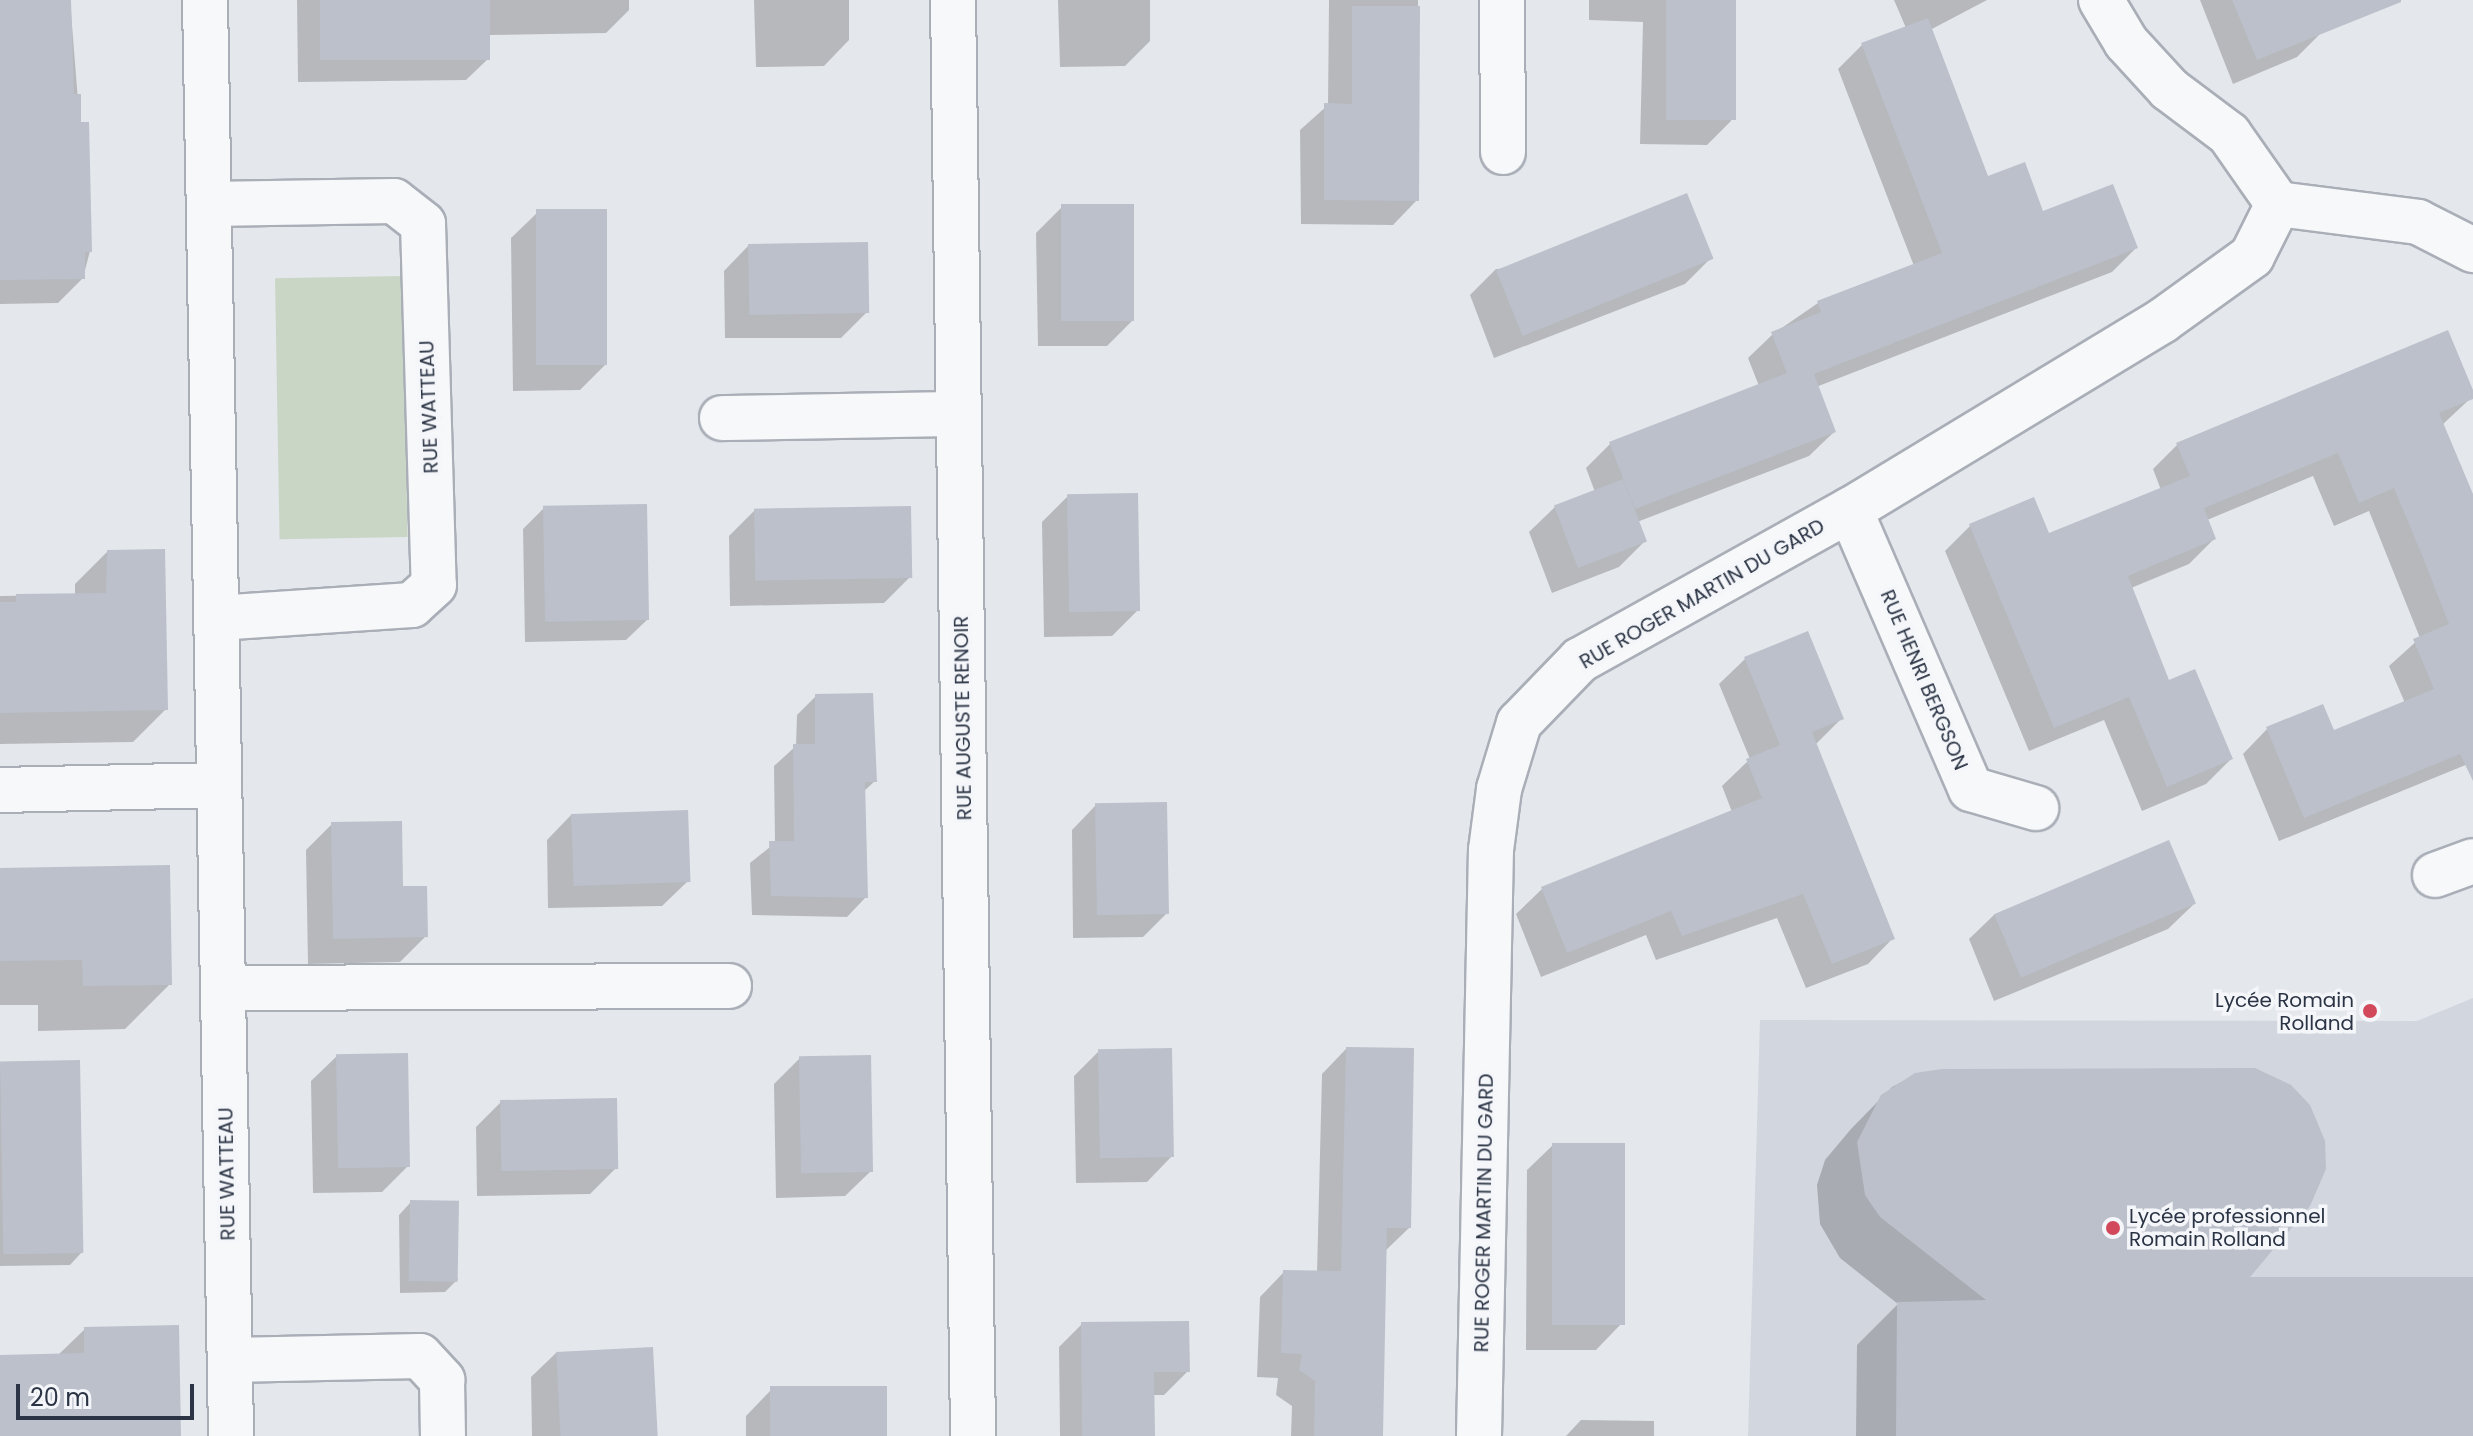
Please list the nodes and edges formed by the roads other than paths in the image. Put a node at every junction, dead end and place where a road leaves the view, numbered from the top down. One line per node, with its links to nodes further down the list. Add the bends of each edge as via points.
1 (205, 0): 6 (street, RUE WATTEAU)
2 (953, 0): 9 (street, RUE AUGUSTE RENOIR)
3 (1502, 0): 5 (street)
4 (2101, 0): 7 (street, via 2126,42 2169,89 2229,134)
5 (1503, 152)
6 (209, 204): 12 (street, RUE WATTEAU); 12 (street, RUE WATTEAU, via 394,201 423,224 434,585 412,605)
7 (2278, 204): 8 (street, via 2418,222); 11 (street, RUE ROGER MARTIN DU GARD, via 2252,256 2233,271)
8 (2473, 250)
9 (958, 414): 10 (street); 21 (street, RUE AUGUSTE RENOIR)
10 (722, 418)
11 (1850, 510): 15 (street, RUE HENRI BERGSON, via 1971,789); 22 (street, RUE ROGER MARTIN DU GARD, via 1580,660 1519,723 1499,789 1491,850)
12 (216, 618): 13 (street, RUE WATTEAU)
13 (219, 785): 14 (street); 17 (street, RUE WATTEAU)
14 (0, 790)
15 (2036, 808)
16 (729, 986): 17 (street)
17 (224, 988): 18 (street, RUE WATTEAU)
18 (230, 1360): 19 (street, RUE WATTEAU); 20 (street, via 420,1356 442,1380)
19 (231, 1436)
20 (443, 1436)
21 (973, 1436)
22 (1479, 1436)

